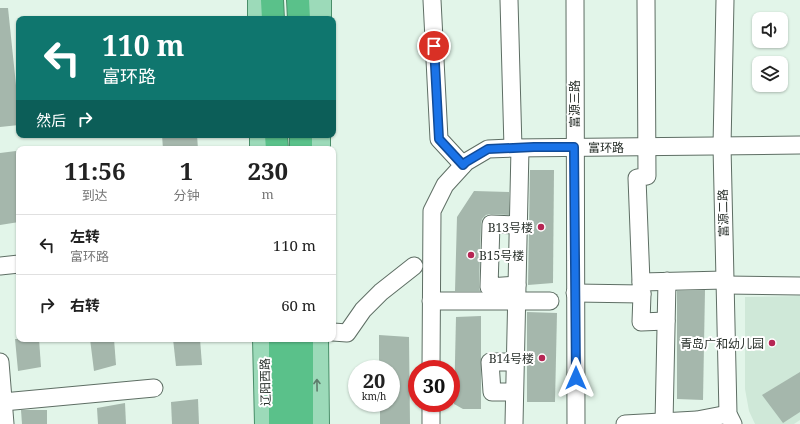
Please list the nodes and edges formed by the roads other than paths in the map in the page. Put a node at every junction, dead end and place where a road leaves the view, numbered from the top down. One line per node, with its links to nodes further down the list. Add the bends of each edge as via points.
1 (259, 0): 10 (main road)
2 (272, 0): 11 (highway)
3 (298, 0): 12 (highway)
4 (320, 0): 13 (main road)
5 (432, 0): 19 (street, via 439,139)
6 (509, 0): 18 (street)
7 (575, 0): 17 (street, 富源三路)
8 (646, 0): 14 (street)
9 (725, 0): 15 (street, 富源二路)
10 (259, 16)
11 (273, 16)
12 (299, 16)
13 (320, 16)
14 (646, 146): 15 (street, 富环路); 17 (street, 富环路); 27 (street, via 647,176 637,178)
15 (722, 146): 16 (street, 富环路); 25 (street, 富源二路)
16 (800, 146)
17 (574, 147): 18 (street, 富环路); 29 (street, 富源三路)
18 (517, 148): 19 (street, 富环路, via 488,149); 20 (street)
19 (463, 165): 30 (street, 富环路, via 445,185 432,211)
20 (518, 224): 28 (street); 28 (street, via 491,224 489,286)
21 (16, 264): 22 (street)
22 (0, 266)
23 (414, 266): 32 (street, via 381,292 363,310 347,332)
24 (667, 281): 25 (street); 27 (street); 31 (street)
25 (725, 283): 26 (street); 44 (street, 富源二路)
26 (800, 286)
27 (641, 288): 29 (street); 31 (street, via 641,322)
28 (517, 293): 29 (street); 30 (street); 39 (street)
29 (565, 299): 53 (street, 富源三路)
30 (431, 301): 37 (street, 富环路)
31 (666, 321): 45 (street)
32 (336, 332)
33 (264, 342): 47 (main road, 辽阳西路)
34 (280, 342): 48 (highway)
35 (302, 342): 49 (highway)
36 (317, 342): 50 (main road, one-way to 36)
37 (431, 360)
38 (0, 362): 42 (street)
39 (515, 362): 41 (street); 41 (street, via 490,362 492,392)
40 (154, 388): 42 (street)
41 (514, 392): 52 (street)
42 (3, 402): 46 (street)
43 (431, 412): 51 (street)
44 (730, 419): 45 (street)
45 (664, 423): 55 (street)
46 (5, 424)
47 (266, 424)
48 (280, 424)
49 (302, 424)
50 (318, 424)
51 (431, 424)
52 (514, 424)
53 (576, 424)
54 (625, 424): 55 (street)
55 (638, 424)

